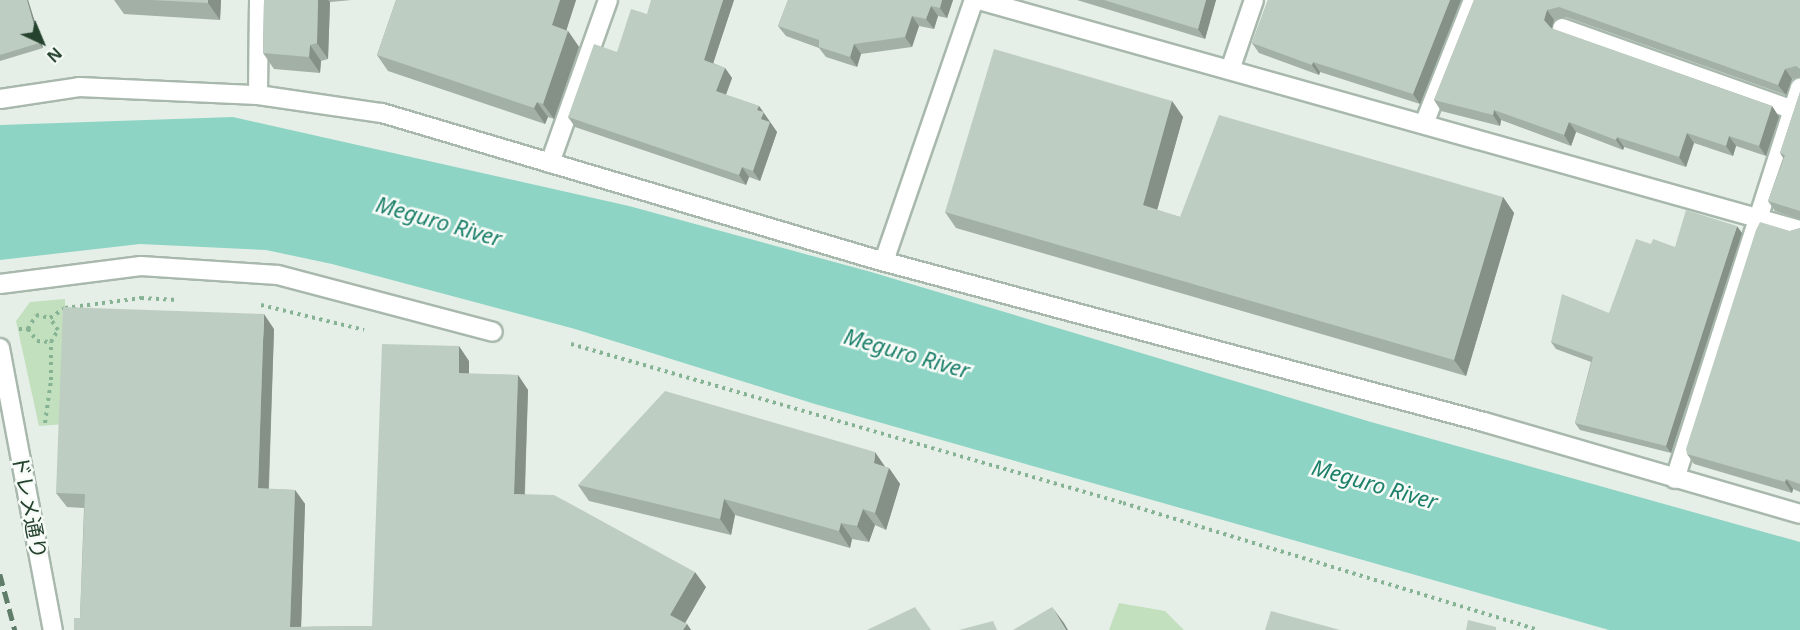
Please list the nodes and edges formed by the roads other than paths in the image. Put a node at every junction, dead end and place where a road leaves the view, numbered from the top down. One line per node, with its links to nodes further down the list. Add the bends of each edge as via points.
1 (259, 0): 11 (street)
2 (608, 0): 15 (street)
3 (974, 0): 18 (street)
4 (979, 0): 7 (street)
5 (1254, 0): 9 (street)
6 (1473, 0): 14 (street)
7 (1041, 9): 9 (street)
8 (1562, 28): 13 (street)
9 (1230, 70): 14 (street)
10 (1800, 87): 13 (street)
11 (258, 95): 12 (street, via 79,87); 15 (street, via 382,113)
12 (0, 99)
13 (1791, 109): 16 (street)
14 (1424, 124): 16 (street)
15 (550, 163): 18 (street)
16 (1756, 219): 17 (street); 22 (street, via 1754,237)
17 (1800, 230)
18 (884, 261): 22 (street, via 1484,422)
19 (0, 284): 20 (street, via 141,266 278,275)
20 (493, 332)
21 (0, 348): 24 (street, ドレメ通り)
22 (1675, 479): 23 (street)
23 (1800, 514)
24 (53, 630)

